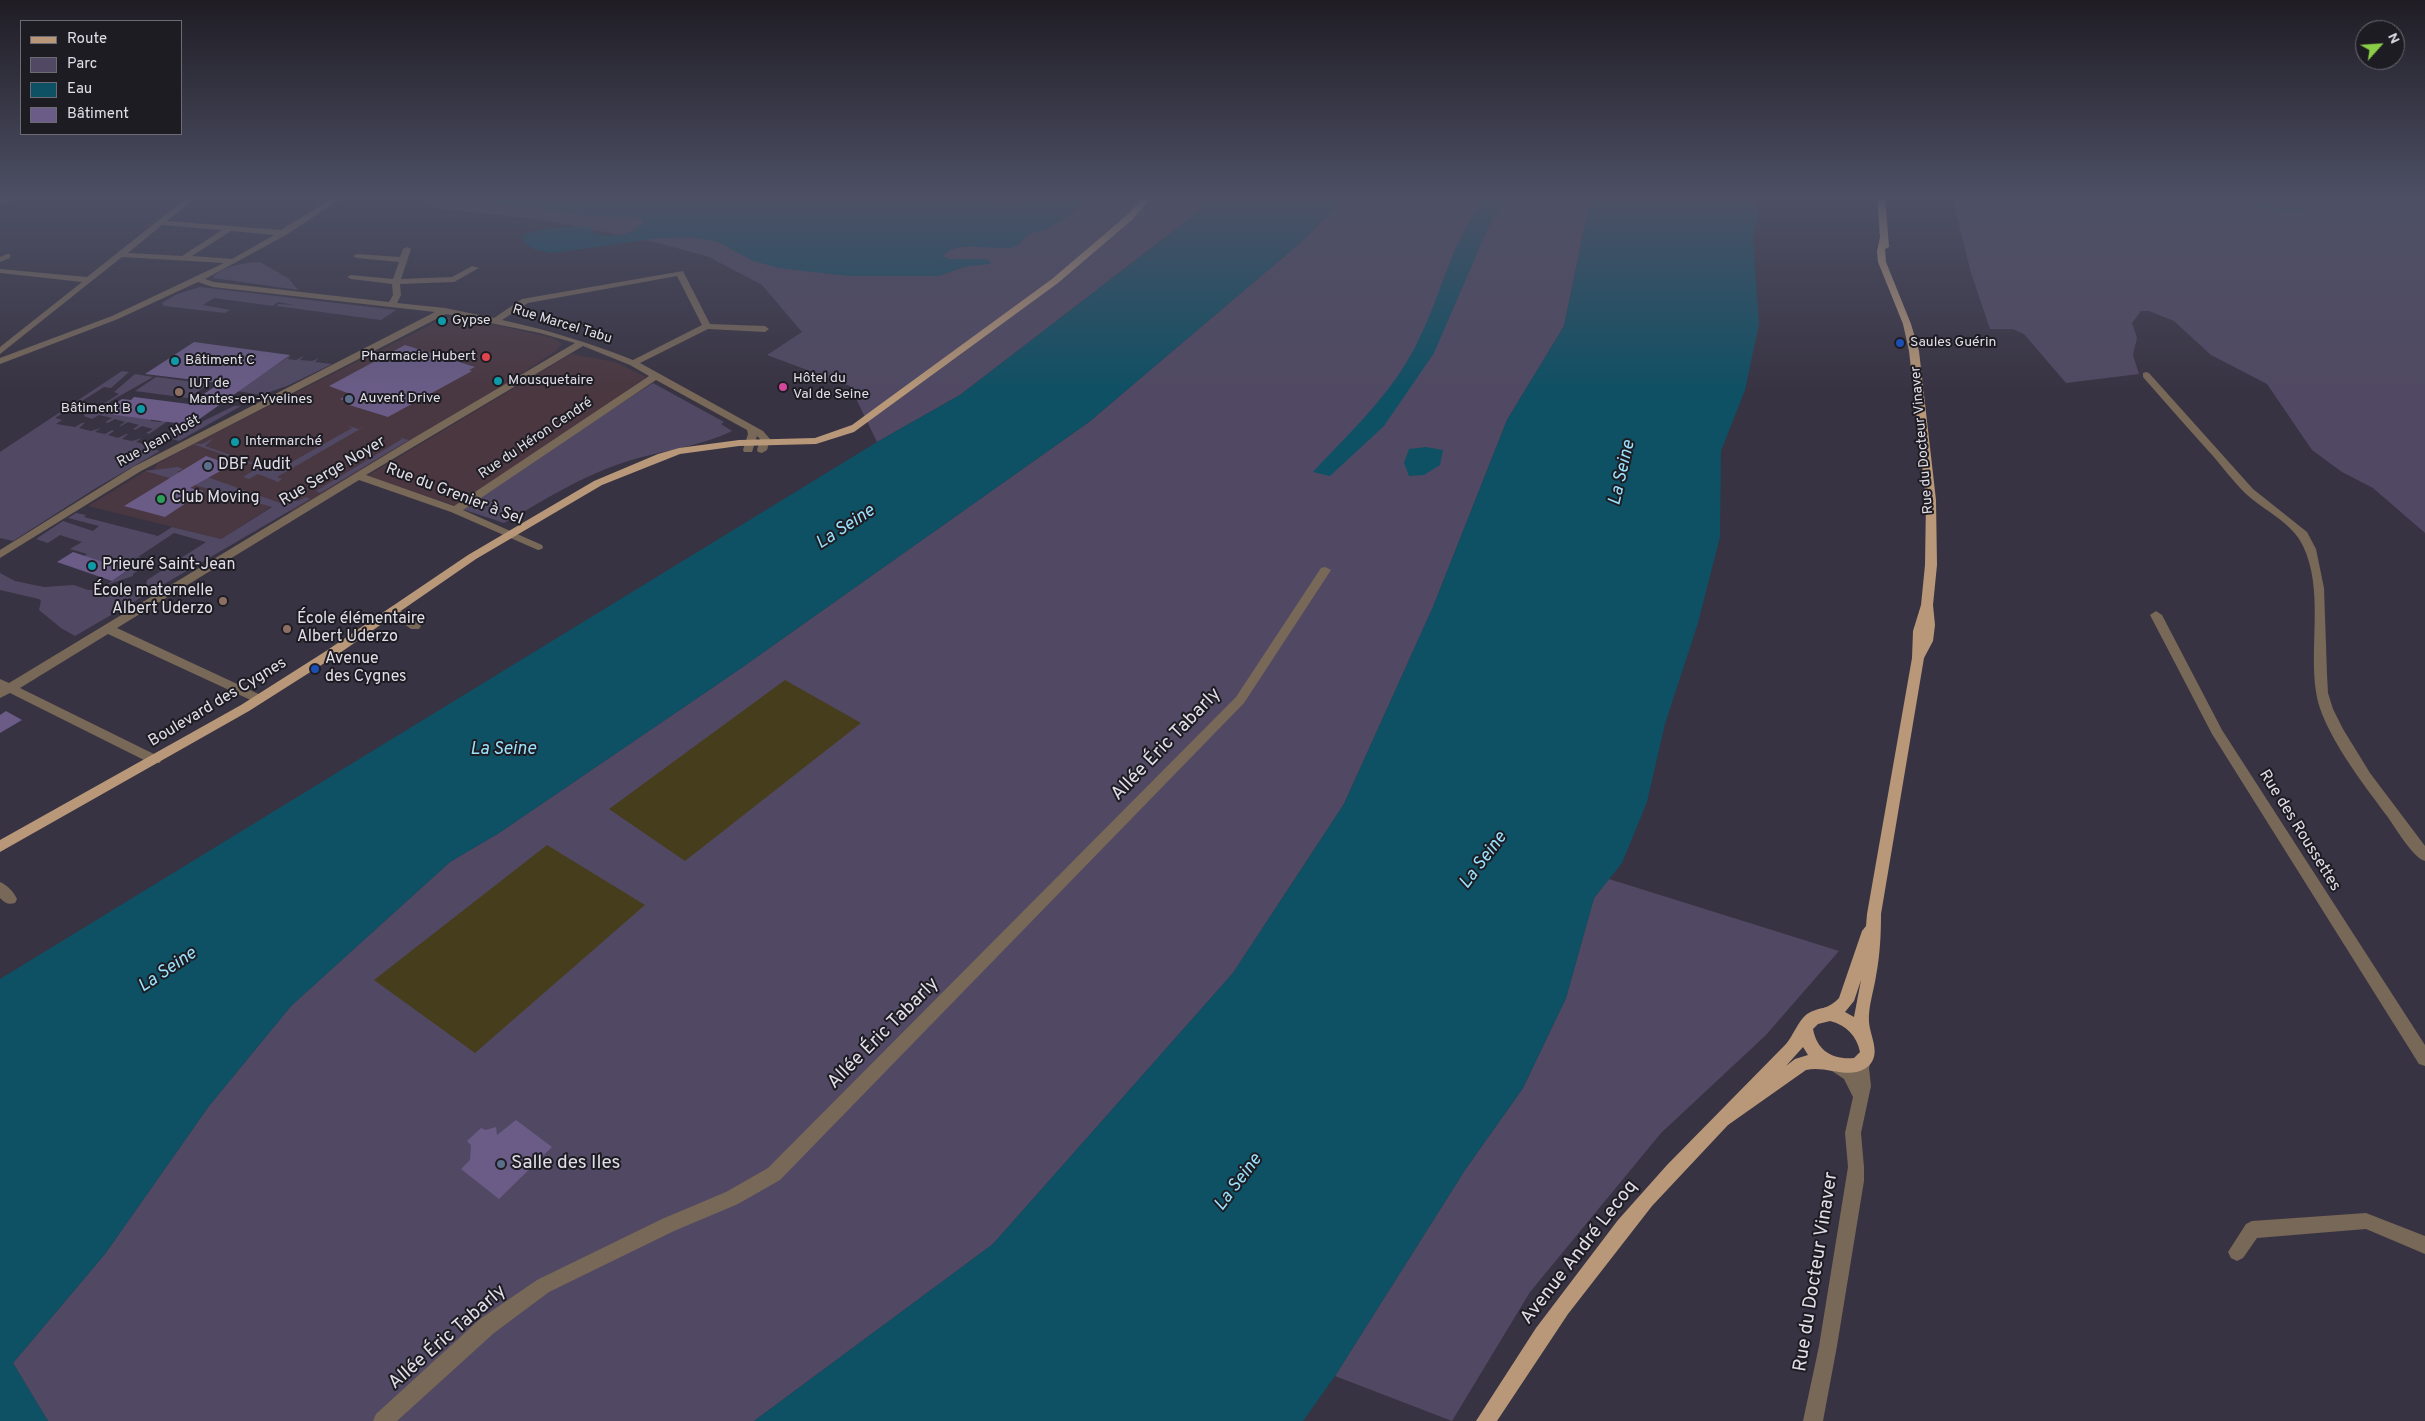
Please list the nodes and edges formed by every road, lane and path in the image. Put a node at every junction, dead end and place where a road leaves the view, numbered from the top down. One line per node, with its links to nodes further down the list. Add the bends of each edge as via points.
1 (113, 262): 9 (street)
2 (230, 262): 10 (street)
3 (403, 262): 11 (street)
4 (1077, 262): 26 (main road, Boulevard des Cygnes, via 841,437 795,449)
5 (1883, 262): 45 (main road, Rue du Docteur Vinaver, via 1908,328 1919,383 1931,500 1931,565)
6 (475, 268): 11 (street, via 454,279)
7 (0, 271): 9 (street)
8 (351, 277): 11 (street)
9 (90, 280): 18 (street)
10 (199, 280): 12 (street, Rue Marcel Tabu); 19 (street, via 135,309)
11 (396, 282): 12 (street, via 397,294)
12 (391, 304): 13 (street, Rue Marcel Tabu)
13 (445, 311): 14 (street, Rue Marcel Tabu); 32 (street, Rue Jean Hoët, via 137,469)
14 (497, 320): 15 (street, via 525,301 680,273); 17 (street, Rue Marcel Tabu)
15 (707, 326): 16 (street); 20 (street)
16 (765, 329)
17 (582, 343): 20 (street, Rue Marcel Tabu); 28 (street, Rue Serge Noyer)
18 (0, 351)
19 (0, 361)
20 (633, 363): 21 (street, Rue Marcel Tabu)
21 (657, 375): 23 (street, Rue Marcel Tabu); 29 (street, Rue du Héron Cendré)
22 (2146, 375): 42 (street, via 2249,491 2307,539 2314,558 2322,694 2328,716)
23 (752, 430): 24 (street, via 745,438); 25 (street); 26 (street, Rue Marcel Tabu, via 763,435)
24 (732, 444): 25 (main road, Boulevard des Cygnes); 27 (main road, Boulevard des Cygnes, via 674,452)
25 (750, 446): 26 (main road, Boulevard des Cygnes); 27 (main road, Boulevard des Cygnes, via 706,452)
26 (763, 446)
27 (627, 471): 30 (main road, Boulevard des Cygnes, via 586,489)
28 (358, 476): 29 (street, Rue du Grenier à Sel); 37 (street, Rue Serge Noyer)
29 (455, 510): 30 (street, Rue du Grenier à Sel)
30 (510, 533): 31 (street, Rue du Grenier à Sel); 34 (main road, Boulevard des Cygnes)
31 (538, 547)
32 (0, 556)
33 (1325, 570): 56 (street, Allée Éric Tabarly, via 1240,700 774,1174 732,1198 668,1224 543,1286 487,1326)
34 (392, 610): 36 (street); 39 (main road, Boulevard des Cygnes)
35 (2156, 616): 49 (street, Rue des Roussettes, via 2216,731)
36 (414, 626)
37 (106, 628): 38 (street, Rue Serge Noyer); 39 (street)
38 (3, 688): 40 (street)
39 (259, 699): 40 (main road, Boulevard des Cygnes)
40 (155, 760): 41 (main road, Boulevard des Cygnes)
41 (0, 848)
42 (2425, 856)
43 (0, 888): 44 (street)
44 (10, 899)
45 (1874, 914): 46 (main road, Rue du Docteur Vinaver, via 1849,994 1837,1011); 48 (main road, Rue du Docteur Vinaver, via 1873,951 1861,1021)
46 (1825, 1015): 47 (main road, via 1812,1020); 48 (main road, via 1849,1022)
47 (1806, 1030): 51 (main road, via 1813,1050); 53 (main road)
48 (1866, 1040): 50 (main road, via 1868,1052)
49 (2425, 1059)
50 (1863, 1061): 51 (main road, via 1852,1066); 52 (street, Rue du Docteur Vinaver)
51 (1835, 1064): 52 (street, via 1850,1074); 53 (main road, via 1815,1061 1801,1064)
52 (1860, 1100): 58 (street, Rue du Docteur Vinaver, via 1853,1133 1854,1181 1828,1346)
53 (1720, 1122): 57 (main road, Avenue André Lecoq, via 1647,1199 1590,1269)
54 (2425, 1245): 55 (street, via 2366,1221 2252,1230)
55 (2238, 1252)
56 (383, 1421)
57 (1486, 1421)
58 (1812, 1421)

